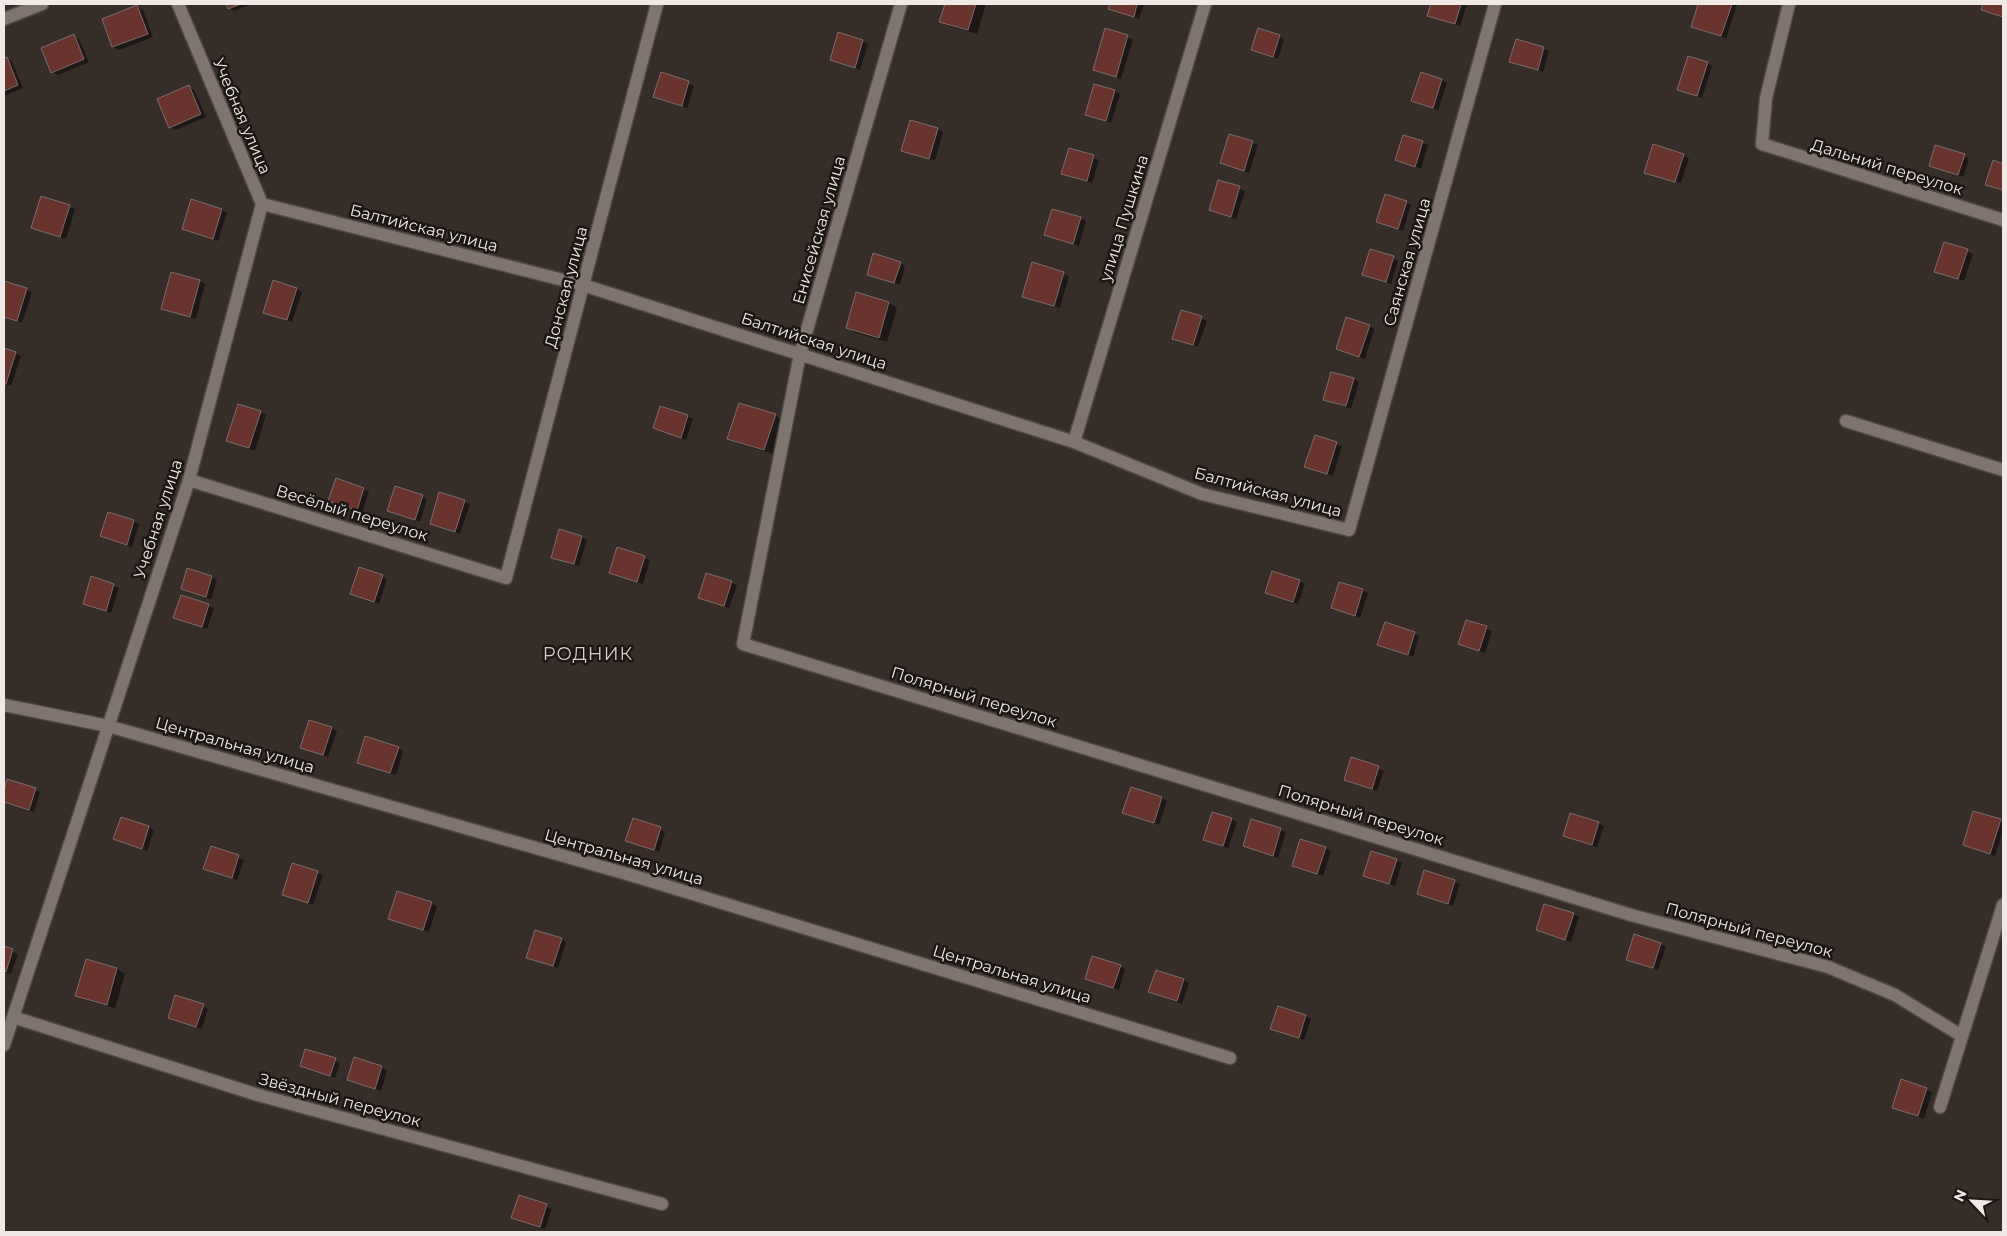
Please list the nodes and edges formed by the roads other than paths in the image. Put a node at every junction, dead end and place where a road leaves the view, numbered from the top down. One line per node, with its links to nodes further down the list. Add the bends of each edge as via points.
1 (42, 4): 8 (street)
2 (178, 4): 9 (street, Учебная улица)
3 (657, 4): 11 (street, Донская улица)
4 (901, 4): 12 (street, Енисейская улица)
5 (1205, 4): 14 (street, улица Пушкина)
6 (1495, 4): 17 (street, Саянская улица)
7 (1789, 4): 10 (street, Дальний переулок, via 1766,98 1762,144)
8 (4, 19)
9 (262, 204): 11 (street, Балтийская улица); 16 (street, Учебная улица)
10 (2003, 220)
11 (583, 285): 12 (street, Балтийская улица); 18 (street, Донская улица)
12 (800, 354): 14 (street, Балтийская улица); 19 (street, Енисейская улица)
13 (1846, 421): 15 (street)
14 (1074, 442): 17 (street, Балтийская улица, via 1202,494)
15 (2003, 470)
16 (189, 480): 18 (street, Весёлый переулок); 21 (street, Учебная улица)
17 (1349, 530)
18 (506, 578)
19 (743, 644): 24 (street, Полярный переулок, via 1631,914 1828,968 1895,995)
20 (4, 705): 21 (street, Центральная улица)
21 (108, 726): 23 (street, Учебная улица); 26 (street, Центральная улица, via 634,876)
22 (2003, 905): 24 (street)
23 (13, 1018): 25 (street, Учебная улица); 28 (street, Звёздный переулок, via 258,1095)
24 (1962, 1036): 27 (street)
25 (4, 1045)
26 (1230, 1058)
27 (1940, 1107)
28 (662, 1204)

